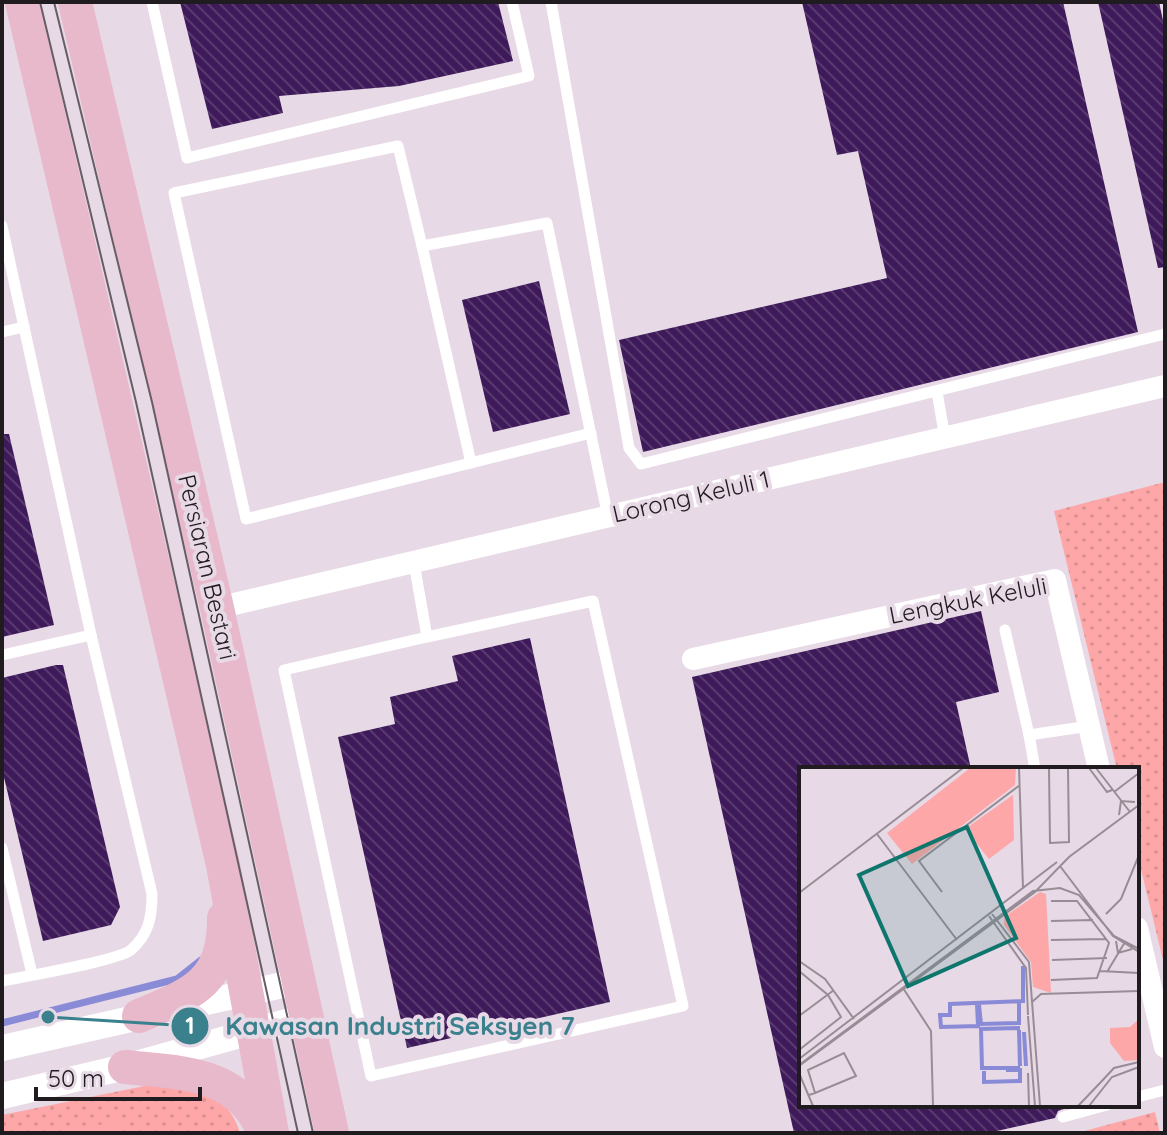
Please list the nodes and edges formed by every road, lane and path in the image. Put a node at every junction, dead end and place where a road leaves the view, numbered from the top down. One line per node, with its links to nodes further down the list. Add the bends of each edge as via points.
1 (75, 2): 18 (main road, Persiaran Bestari)
2 (152, 2): 3 (lane, via 187,158 529,76)
3 (512, 2)
4 (551, 2): 12 (lane, via 629,448 641,464)
5 (21, 7): 29 (main road)
6 (3, 232): 8 (lane)
7 (422, 246): 13 (lane, via 547,223); 15 (lane); 15 (lane, via 398,146 174,193 246,519)
8 (24, 327): 9 (lane); 20 (lane)
9 (2, 332)
10 (1165, 334): 12 (lane)
11 (1165, 386): 14 (street, Lorong Keluli 1)
12 (937, 392): 14 (lane)
13 (591, 433): 15 (lane); 16 (lane)
14 (945, 438): 16 (street, Lorong Keluli 1)
15 (471, 463)
16 (608, 517): 17 (street, Lorong Keluli 1)
17 (414, 563): 18 (street, Lorong Keluli 1); 21 (lane)
18 (217, 608): 33 (main road, Persiaran Bestari)
19 (1005, 630): 25 (lane)
20 (91, 635): 22 (lane); 31 (lane, via 152,894 152,917 128,953)
21 (427, 637): 21 (lane, via 284,670 371,1076 683,1006 593,601)
22 (2, 655)
23 (693, 659): 24 (street, Lengkuk Keluli, via 1055,580)
24 (1089, 726): 25 (lane); 27 (street, Lengkuk Keluli)
25 (1029, 735): 26 (lane)
26 (1035, 767)
27 (1099, 767)
28 (2, 848): 31 (lane)
29 (223, 865): 34 (main road); 35 (main road, via 224,938 212,973 192,993)
30 (1139, 936): 38 (street)
31 (32, 974): 32 (lane)
32 (2, 981)
33 (300, 981): 34 (street); 36 (main road, Persiaran Bestari)
34 (248, 993): 35 (street); 37 (main road)
35 (139, 1016): 39 (street)
36 (308, 1016): 37 (street); 48 (main road, Persiaran Bestari)
37 (255, 1031): 40 (street); 47 (main road)
38 (1165, 1047)
39 (2, 1048)
40 (125, 1067): 42 (street); 46 (main road, via 202,1075 222,1084 249,1106)
41 (1165, 1090): 43 (lane)
42 (2, 1096)
43 (1139, 1096)
44 (1100, 1107): 45 (lane)
45 (1063, 1117)
46 (264, 1133)
47 (272, 1133)
48 (332, 1133)

